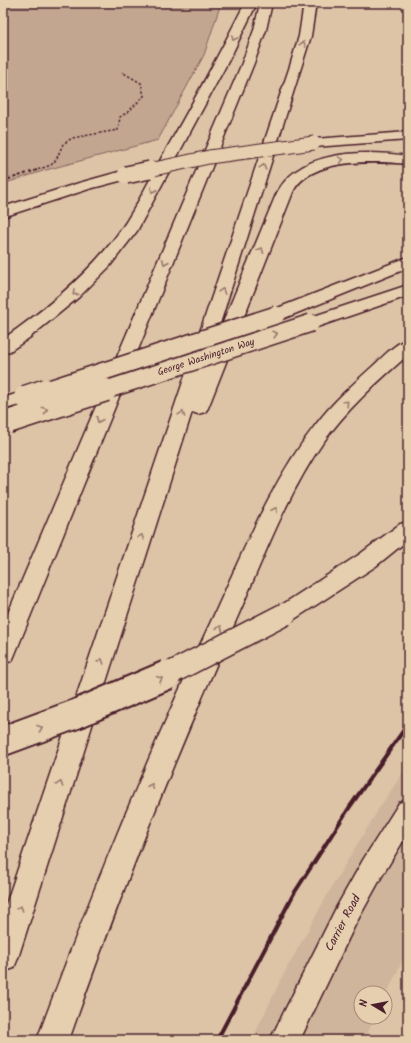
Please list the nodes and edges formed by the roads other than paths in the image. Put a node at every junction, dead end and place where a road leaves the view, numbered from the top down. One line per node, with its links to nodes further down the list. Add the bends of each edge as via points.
1 (251, 3): 12 (highway, one-way to 12, via 226,56 118,247 80,289)
2 (266, 3): 14 (highway, one-way to 14, via 260,30 248,63)
3 (310, 3): 15 (highway, one-way to 3, via 296,66 305,36)
4 (408, 136): 6 (highway, bridge, via 314,142 209,157 126,174)
5 (408, 160): 15 (highway, one-way to 5, via 191,426 285,190 292,181 307,171 337,161 369,158)
6 (3, 212)
7 (408, 262): 10 (highway)
8 (408, 274): 10 (highway, George Washington Way)
9 (408, 290): 13 (highway, George Washington Way, one-way to 9, bridge, via 311,323)
10 (276, 315): 13 (highway, George Washington Way, bridge, via 24,397)
11 (408, 345): 22 (highway, one-way to 11, via 75,978 149,791 213,643 278,504 313,441 334,415 367,380)
12 (3, 347)
13 (5, 416)
14 (66, 499): 17 (highway); 18 (highway)
15 (152, 505): 21 (highway, one-way to 15)
16 (408, 529): 19 (highway, one-way to 16, bridge, via 66,719 161,679 221,650 285,614 368,560)
17 (3, 611)
18 (3, 654)
19 (3, 741)
20 (408, 811): 23 (street, Carrier Road, via 341,926)
21 (3, 958)
22 (54, 1040)
23 (286, 1040)

